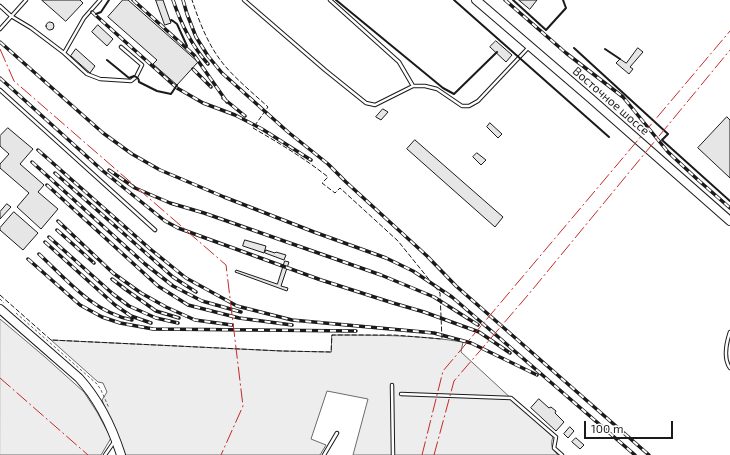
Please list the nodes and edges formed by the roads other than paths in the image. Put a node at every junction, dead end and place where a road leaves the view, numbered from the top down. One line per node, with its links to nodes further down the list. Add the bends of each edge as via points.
1 (26, 0): 7 (lane)
2 (100, 0): 11 (lane, via 84,18)
3 (244, 0): 12 (lane, via 366,103 375,105)
4 (330, 0): 12 (lane, via 398,62)
5 (476, 0): 9 (main road, Восточное шоссе)
6 (0, 6): 7 (lane)
7 (11, 16): 8 (lane); 11 (lane)
8 (0, 29)
9 (530, 46): 12 (lane, via 478,101 468,106 462,106 437,89); 14 (main road, Восточное шоссе)
10 (121, 47): 11 (lane, via 142,65 136,77 131,80 100,79 87,74)
11 (64, 53)
12 (413, 86)
13 (0, 90): 15 (lane)
14 (730, 221)
15 (156, 230)
16 (0, 310): 22 (main road, via 88,388 104,412)
17 (730, 332): 18 (lane, via 726,347 727,363)
18 (730, 368)
19 (392, 385): 26 (lane)
20 (401, 394): 27 (lane, via 511,398 556,438 554,448)
21 (337, 433): 25 (lane)
22 (116, 440): 23 (lane); 24 (main road)
23 (105, 455)
24 (121, 455)
25 (324, 455)
26 (392, 455)
27 (562, 455)

